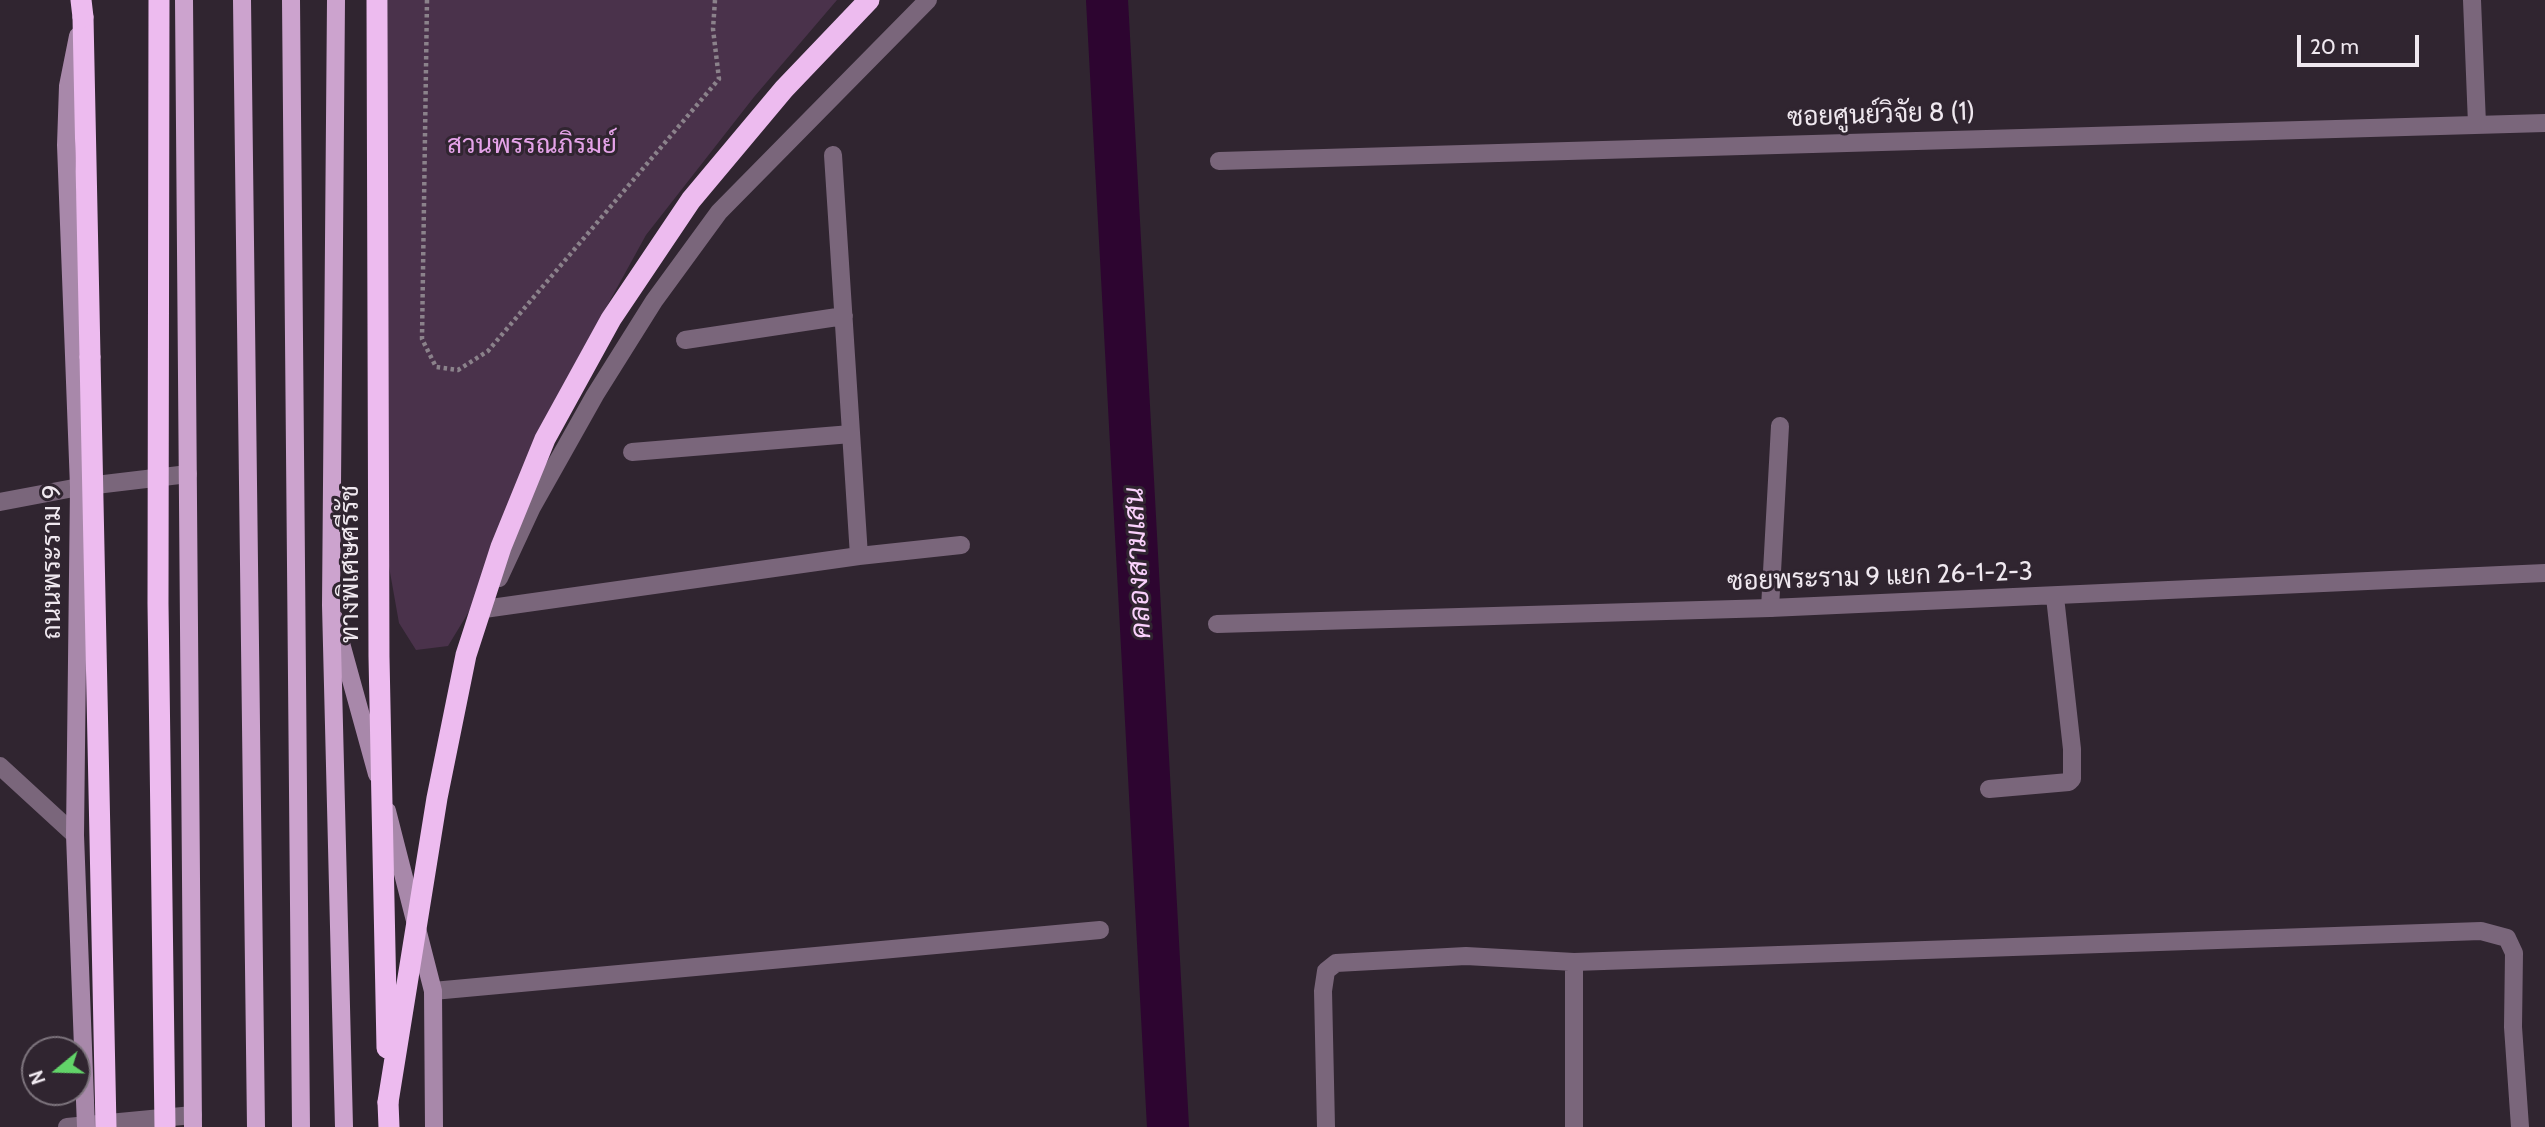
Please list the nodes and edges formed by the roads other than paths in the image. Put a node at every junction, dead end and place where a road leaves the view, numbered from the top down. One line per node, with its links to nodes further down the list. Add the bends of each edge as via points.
1 (159, 0): 42 (highway, bridge, via 158,603)
2 (184, 0): 20 (main road)
3 (242, 0): 43 (main road)
4 (291, 0): 44 (main road)
5 (336, 0): 27 (main road)
6 (377, 0): 38 (highway, ทางพิเศษศรีรัช, bridge, via 379,644)
7 (869, 0): 38 (highway, bridge, via 783,89 691,200 611,319 545,439 501,547 466,655 437,798)
8 (928, 0): 29 (street, via 719,212 653,301 539,496)
9 (2472, 0): 12 (street)
10 (83, 4): 21 (main road, ถนนพระราม 9, via 68,86 67,133); 40 (highway, bridge)
11 (2545, 123): 12 (street, ซอยศูนย์วิจัย 8 (1))
12 (2477, 124): 14 (street, ซอยศูนย์วิจัย 8 (1))
13 (834, 155): 15 (street)
14 (1219, 161)
15 (844, 316): 16 (street); 18 (street)
16 (685, 340)
17 (1780, 426): 28 (street)
18 (851, 433): 19 (street); 24 (street)
19 (632, 452)
20 (188, 474): 21 (street); 39 (main road)
21 (79, 487): 22 (street); 33 (main road, ถนนพระราม 9)
22 (0, 502)
23 (961, 545): 24 (street)
24 (859, 556): 29 (street)
25 (2545, 573): 26 (street, ซอยพระราม 9 แยก 26-1-2-3)
26 (2055, 597): 28 (street, ซอยพระราม 9 แยก 26-1-2-3); 32 (street, via 2072,779)
27 (331, 605): 34 (main road); 45 (main road)
28 (1770, 608): 30 (street, ซอยพระราม 9 แยก 26-1-2-3)
29 (484, 609): 34 (street)
30 (1217, 624)
31 (0, 766): 33 (street)
32 (1989, 789)
33 (75, 835): 40 (main road, ถนนพระราม 9)
34 (419, 929): 37 (main road)
35 (1100, 930): 37 (street)
36 (1574, 961): 48 (street, via 1466,956 1336,963 1326,971 1323,992); 49 (street); 50 (street, via 2481,930 2507,938 2514,953 2513,1027)
37 (433, 991): 47 (main road)
38 (388, 1102): 46 (highway, ทางพิเศษศรีรัช)
39 (193, 1121): 40 (street)
40 (93, 1126): 41 (street)
41 (67, 1127)
42 (165, 1127)
43 (256, 1127)
44 (301, 1127)
45 (344, 1127)
46 (389, 1127)
47 (434, 1127)
48 (1326, 1127)
49 (1574, 1127)
50 (2520, 1127)

